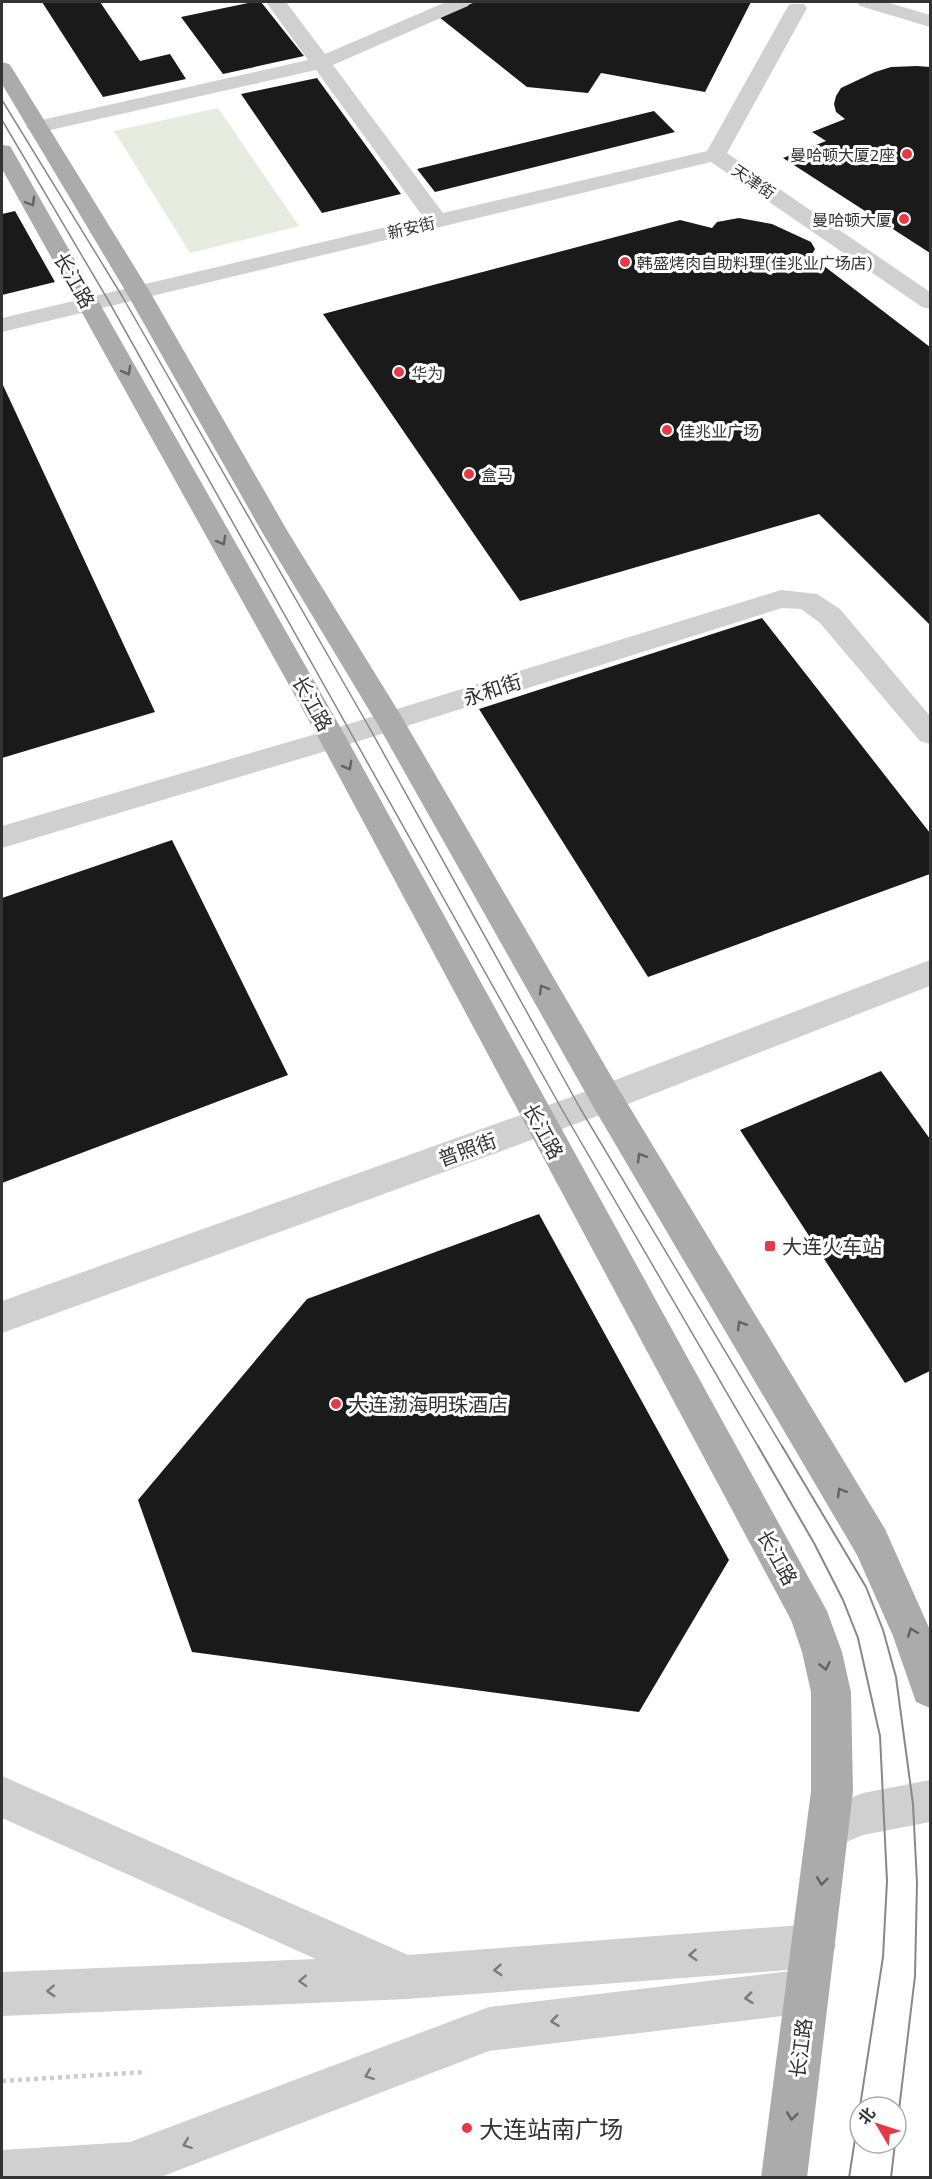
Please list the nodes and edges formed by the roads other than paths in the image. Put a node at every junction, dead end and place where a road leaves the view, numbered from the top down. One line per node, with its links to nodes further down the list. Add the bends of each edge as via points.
1 (276, 2): 6 (street)
2 (460, 2): 6 (street)
3 (867, 2): 5 (street)
4 (797, 8): 10 (street, 天津街)
5 (930, 21)
6 (320, 63): 8 (street); 11 (street)
7 (2, 68): 8 (main road)
8 (37, 127): 12 (main road)
9 (2, 151): 13 (main road, 长江路, one-way to 13)
10 (715, 155): 11 (street, 新安街); 14 (street, 天津街)
11 (438, 221): 12 (street, 新安街)
12 (138, 292): 13 (street, 新安街); 16 (main road, via 275,532)
13 (98, 302): 15 (street, 新安街); 18 (main road, 长江路, one-way to 18)
14 (930, 302)
15 (2, 325)
16 (390, 721): 17 (street, 永和街, via 781,599 807,600 830,616); 18 (street, 永和街); 21 (main road, one-way to 16)
17 (930, 735)
18 (333, 739): 19 (street, 永和街); 22 (main road, 长江路, one-way to 22)
19 (2, 837)
20 (930, 973): 21 (street, 普照街)
21 (606, 1098): 22 (street, 普照街); 24 (main road, one-way to 21, via 912,1632 871,1542)
22 (539, 1122): 23 (street, 普照街); 27 (main road, 长江路, one-way to 27, via 807,1611 831,1692)
23 (2, 1317)
24 (930, 1688)
25 (2, 1797): 29 (street)
26 (930, 1801): 27 (street, via 863,1814)
27 (829, 1828): 28 (main road, 长江路, one-way to 28)
28 (814, 1946): 29 (street, one-way to 29); 30 (main road, 长江路)
29 (407, 1977): 31 (street, one-way to 31)
30 (807, 1991): 32 (street, one-way to 32, via 489,2030 130,2165); 33 (main road, 长江路, one-way to 33)
31 (2, 1994)
32 (2, 2174)
33 (784, 2178)

